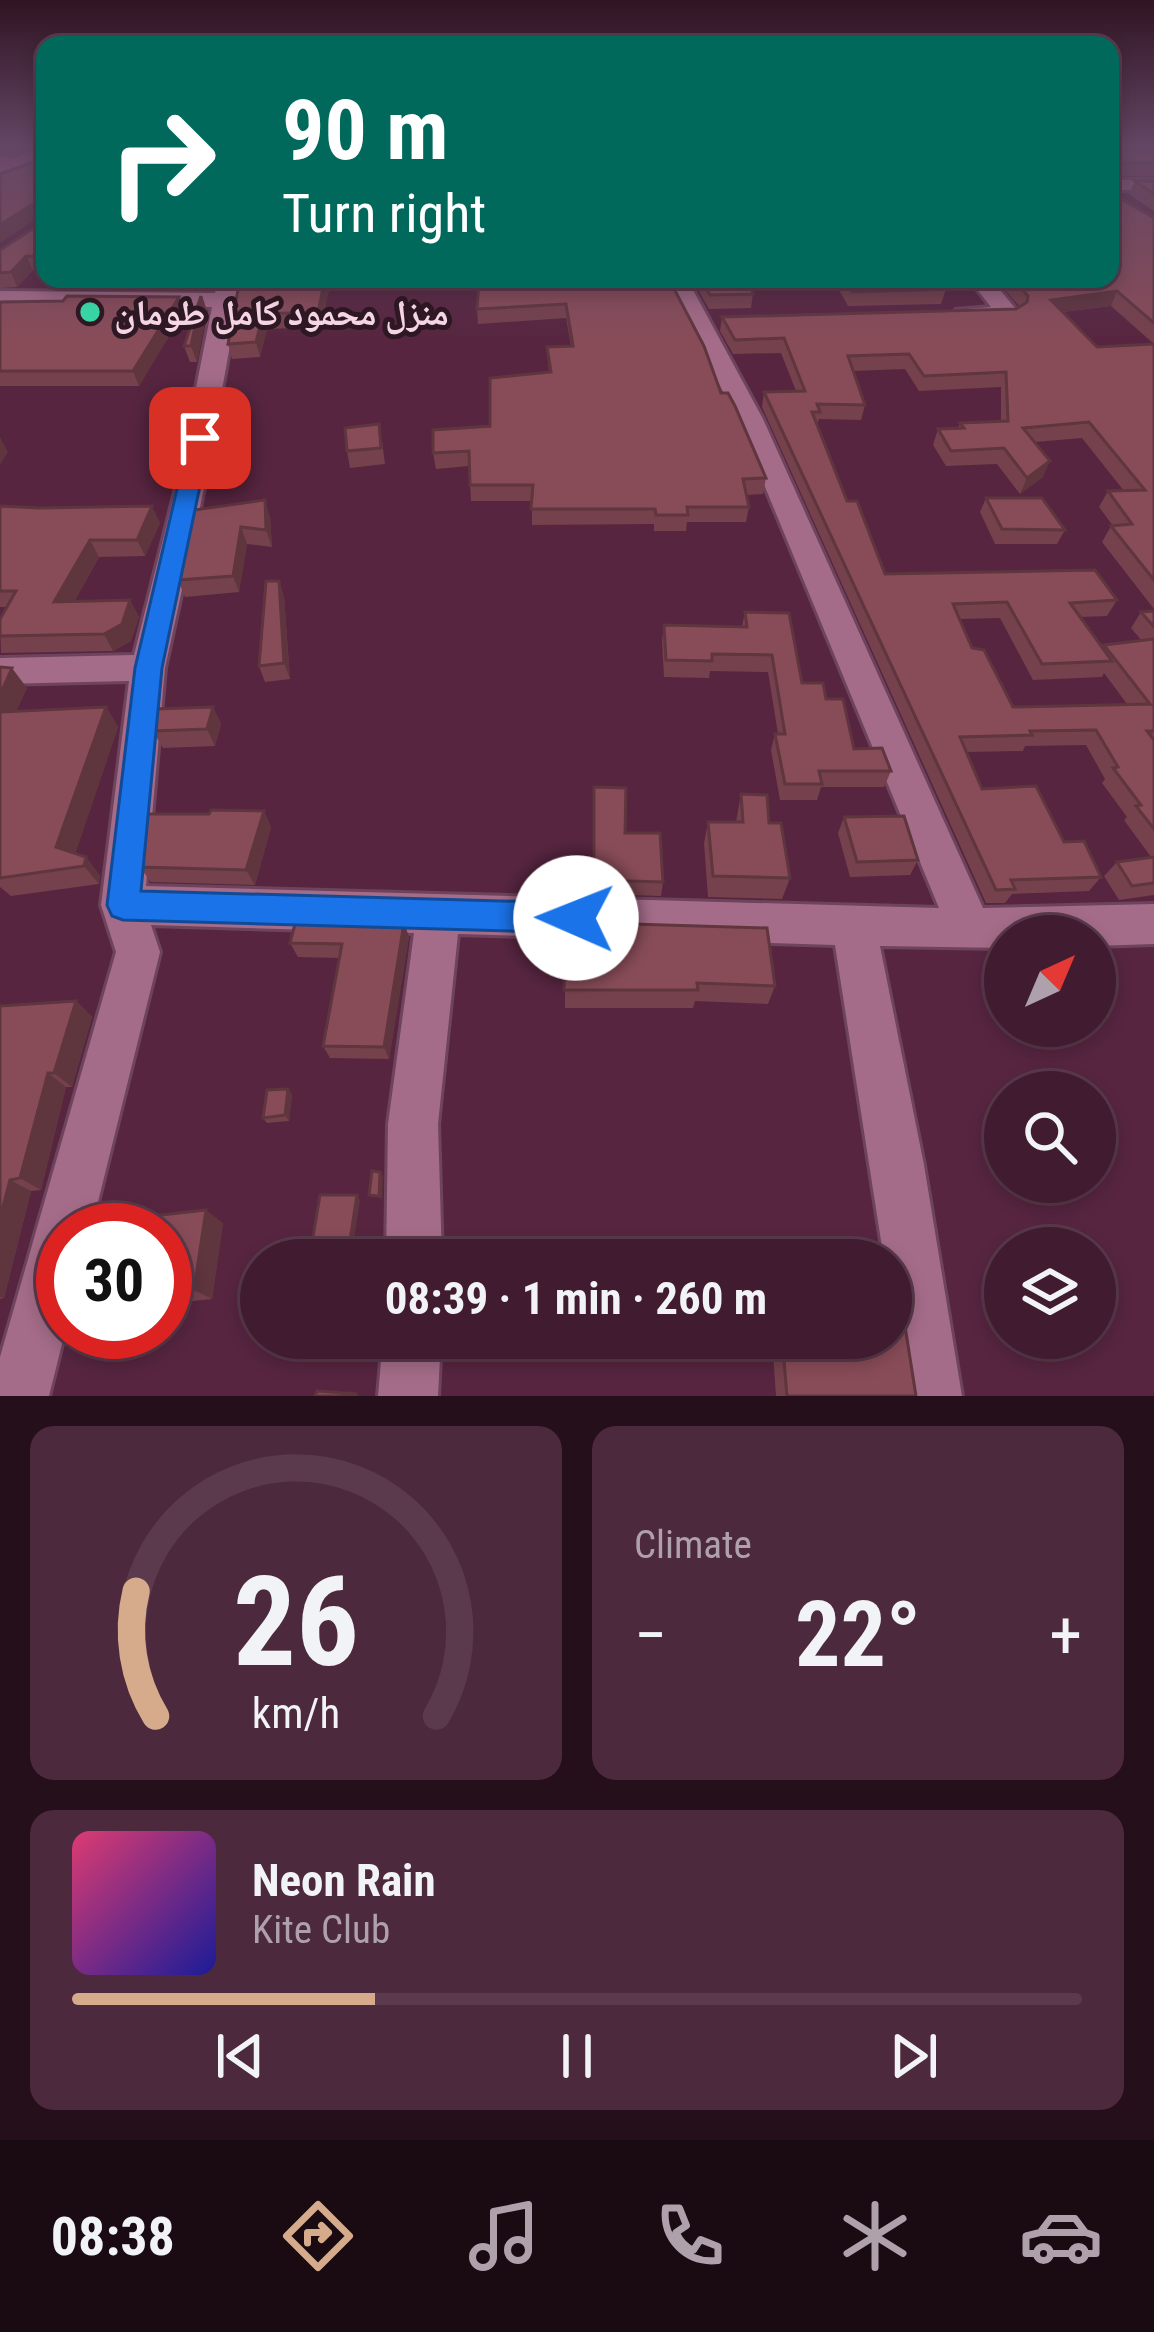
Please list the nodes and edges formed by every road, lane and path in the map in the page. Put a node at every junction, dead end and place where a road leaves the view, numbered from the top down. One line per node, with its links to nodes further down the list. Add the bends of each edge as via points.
1 (683, 288): 12 (street, via 709,321)
2 (987, 288): 5 (street, via 1008,314)
3 (227, 289): 4 (street); 6 (street)
4 (0, 298)
5 (937, 315)
6 (148, 668): 7 (street); 8 (street)
7 (0, 671)
8 (123, 905): 9 (street); 13 (street, via 138,952)
9 (438, 914): 11 (street); 14 (street, via 413,1124)
10 (1154, 924): 12 (street)
11 (854, 926): 12 (street); 19 (street)
12 (970, 929)
13 (71, 1203)
14 (414, 1239)
15 (36, 1335): 17 (street)
16 (411, 1359): 18 (street)
17 (20, 1396)
18 (408, 1396)
19 (932, 1396)

